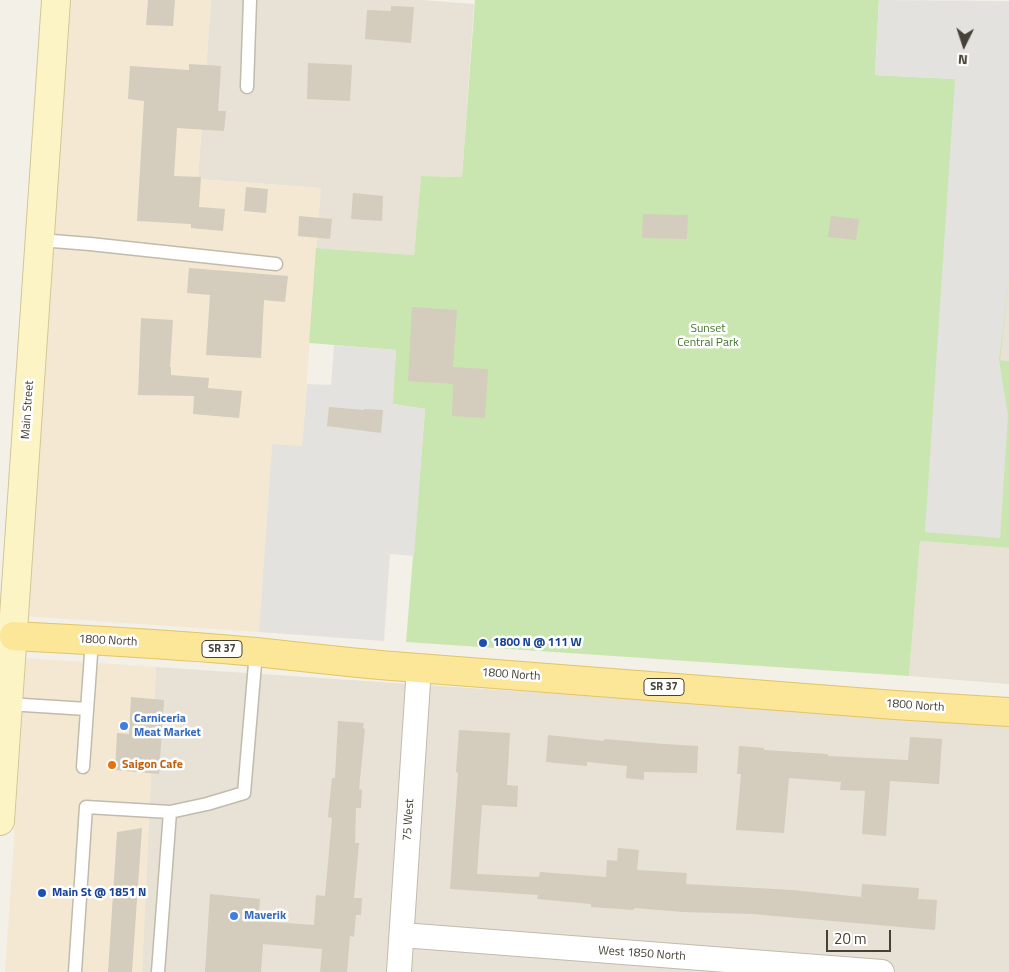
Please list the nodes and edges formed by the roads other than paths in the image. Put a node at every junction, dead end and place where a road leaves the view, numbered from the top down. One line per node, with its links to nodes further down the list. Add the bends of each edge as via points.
1 (56, 0): 4 (main road, Main Street)
2 (250, 0): 3 (lane)
3 (247, 86)
4 (40, 240): 5 (lane); 6 (main road, Main Street)
5 (276, 264)
6 (14, 636): 7 (main road, 1800 North / SR 37); 10 (main road, Main Street)
7 (92, 640): 8 (main road, 1800 North / SR 37); 11 (lane)
8 (256, 652): 9 (main road, 1800 North / SR 37); 14 (lane, via 244,793)
9 (419, 668): 12 (main road, 1800 North / SR 37); 16 (street, 75 West)
10 (8, 704): 11 (lane); 15 (main road, Main Street)
11 (87, 710): 13 (lane)
12 (1009, 712)
13 (83, 768)
14 (170, 812): 17 (lane, via 86,807); 18 (lane)
15 (0, 821)
16 (402, 935): 19 (street, 75 West); 20 (street, West 1850 North)
17 (75, 972)
18 (158, 972)
19 (399, 972)
20 (882, 972)

